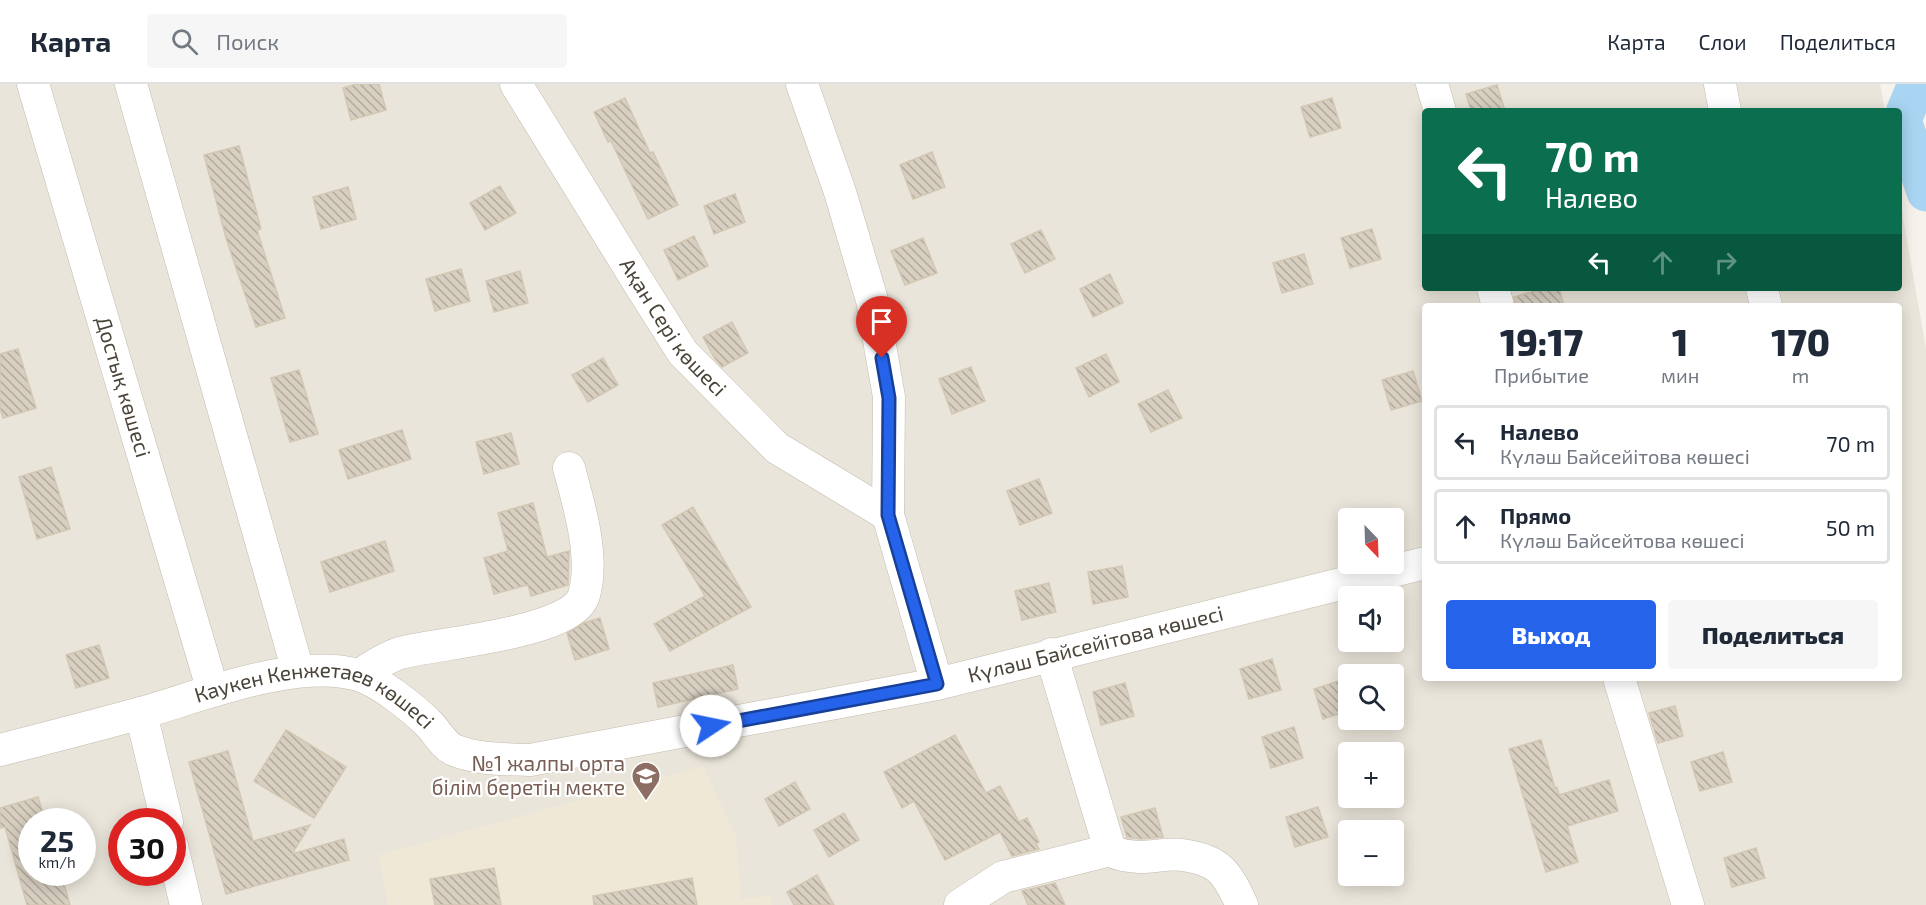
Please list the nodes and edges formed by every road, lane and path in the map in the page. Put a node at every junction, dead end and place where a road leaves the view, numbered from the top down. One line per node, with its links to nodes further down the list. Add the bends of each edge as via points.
1 (33, 84): 17 (street, Достық көшесі)
2 (130, 84): 13 (street)
3 (516, 84): 10 (street, Ақан Сері көшесі, via 684,353 777,448)
4 (802, 84): 10 (street, via 872,300 889,398)
5 (1432, 84): 7 (street)
6 (1720, 84): 8 (street)
7 (1439, 108)
8 (1724, 108)
9 (569, 468): 14 (street, via 586,541 584,596 578,606 530,628 403,652)
10 (888, 515): 16 (street)
11 (1422, 564): 12 (street, Күләш Байсейітова көшесі)
12 (1051, 654): 16 (street, Күләш Байсейітова көшесі); 21 (street)
13 (298, 670): 14 (street, Каукен Кенжетаев көшесі, via 329,669); 17 (street, Каукен Кенжетаев көшесі)
14 (360, 675): 16 (street, Каукен Кенжетаев көшесі, via 391,693 452,749 485,758 530,760)
15 (1620, 681): 26 (street)
16 (937, 684)
17 (213, 691): 18 (street, Каукен Кенжетаев көшесі)
18 (141, 713): 19 (street, Каукен Кенжетаев көшесі); 20 (street)
19 (0, 750)
20 (164, 808)
21 (1110, 850): 24 (street, via 1003,877); 25 (street, via 1118,855 1145,857 1182,855 1215,864 1229,878)
22 (181, 886): 23 (street)
23 (186, 905)
24 (960, 905)
25 (1242, 905)
26 (1688, 905)

